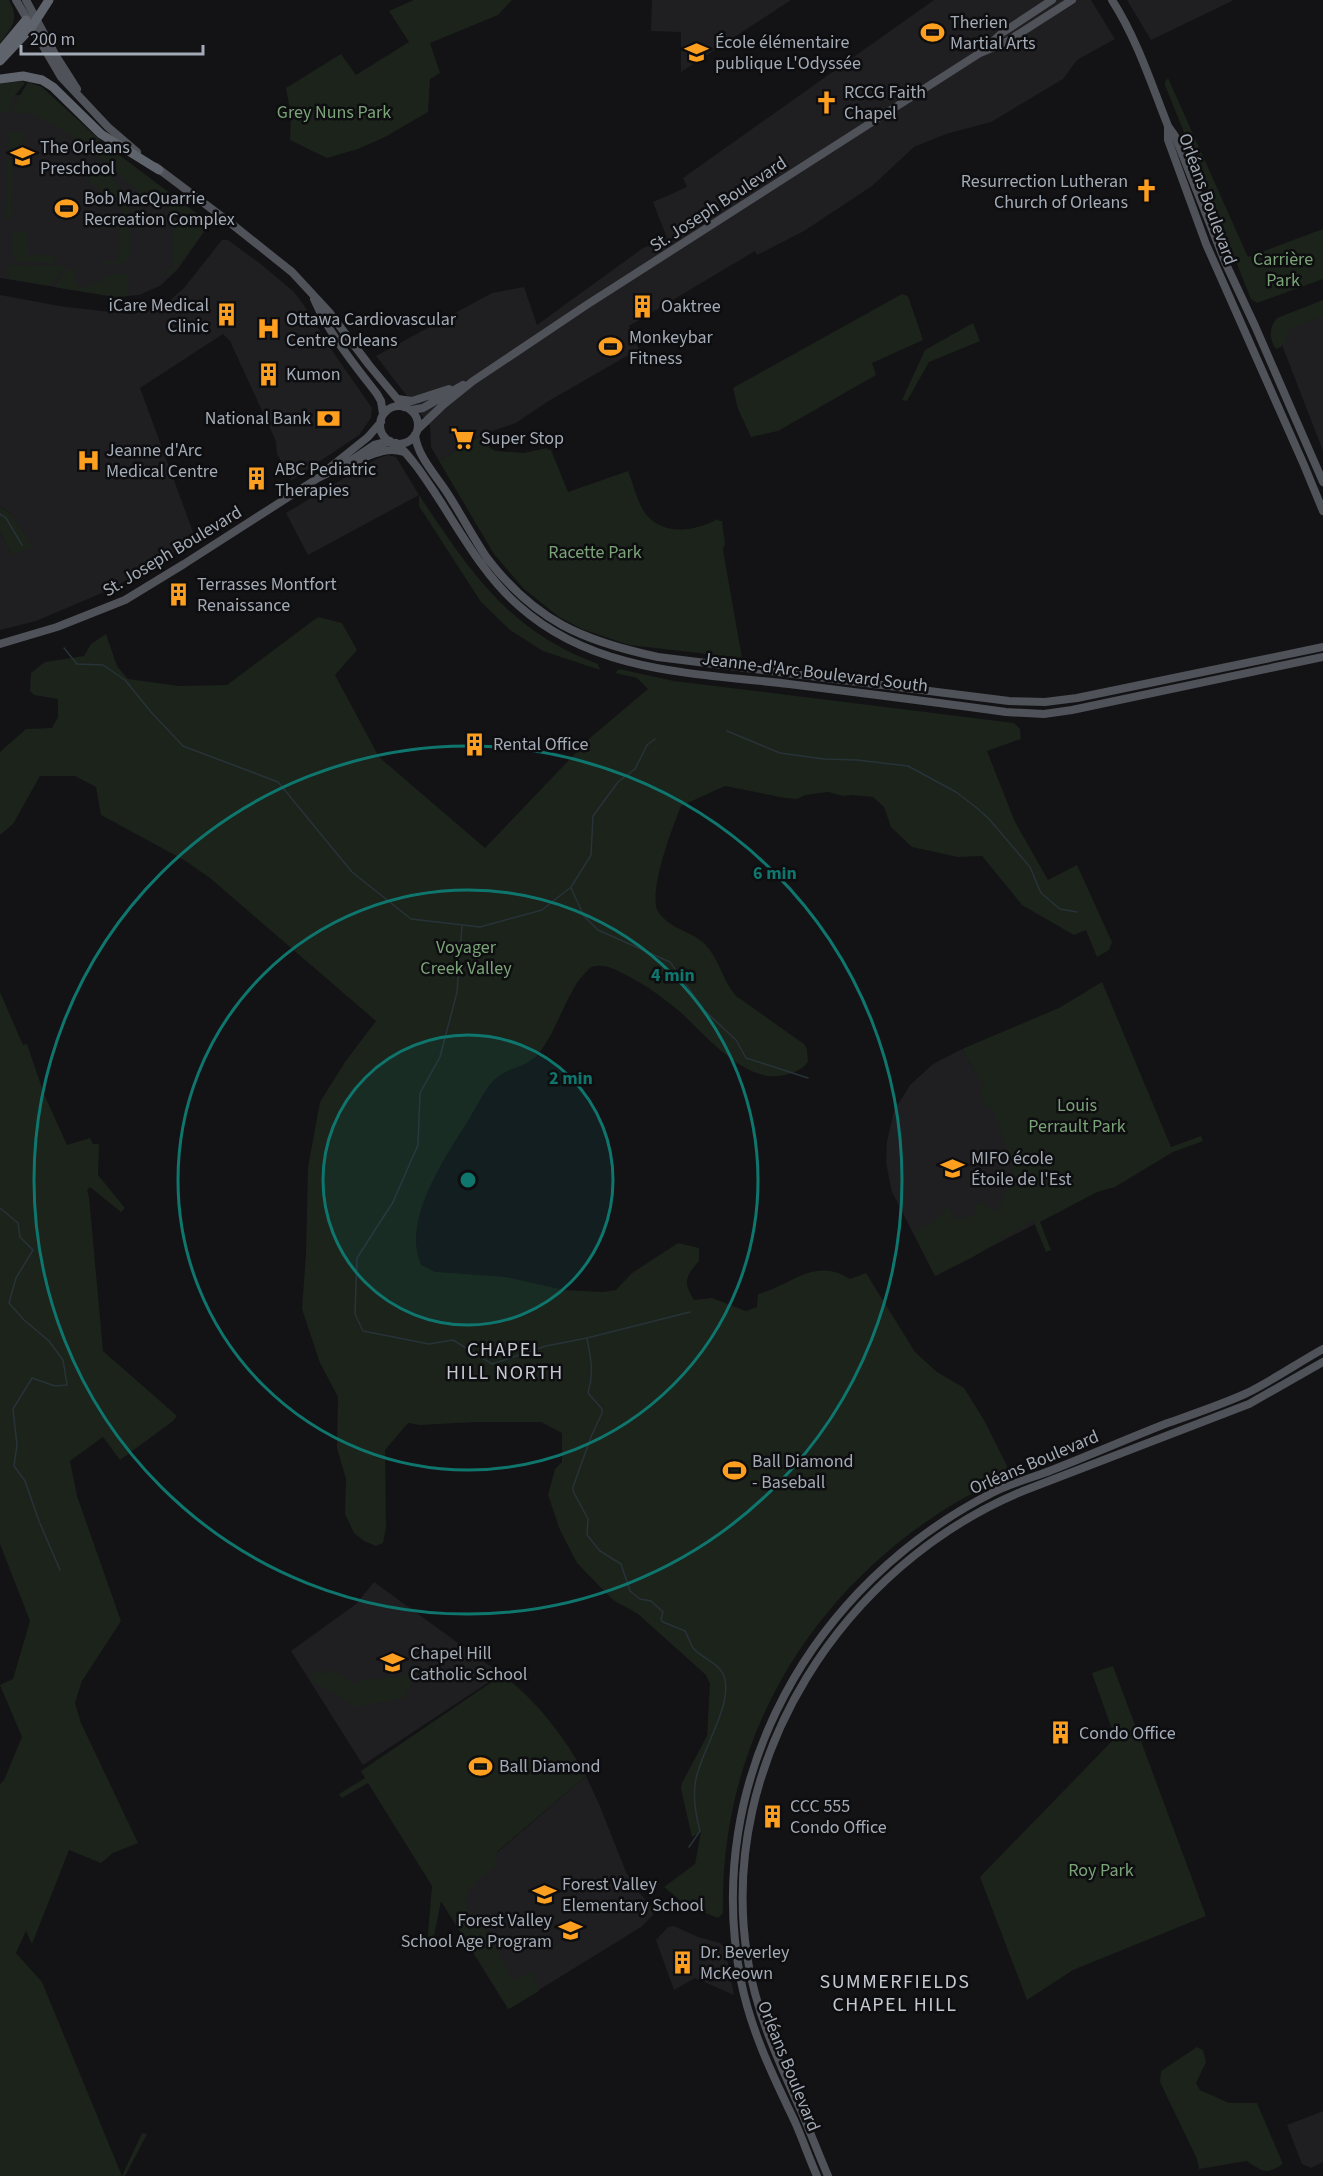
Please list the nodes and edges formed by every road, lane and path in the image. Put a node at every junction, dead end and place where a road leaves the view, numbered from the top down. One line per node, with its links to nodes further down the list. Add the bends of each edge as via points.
1 (16, 0): 7 (main road)
2 (26, 0): 7 (main road)
3 (49, 0): 7 (highway)
4 (1052, 0): 9 (main road, St. Joseph Boulevard, via 1002,33)
5 (1072, 0): 9 (main road, St. Joseph Boulevard, via 1006,42)
6 (1112, 0): 12 (main road, Orléans Boulevard, via 1133,37)
7 (31, 23): 8 (highway); 10 (highway); 13 (main road, via 82,99 108,128)
8 (0, 51)
9 (980, 53): 15 (main road, St. Joseph Boulevard)
10 (0, 60)
11 (0, 79): 13 (highway, via 23,76 42,80 101,134)
12 (1168, 126): 25 (main road, Orléans Boulevard); 26 (main road, Orléans Boulevard, via 1168,140 1206,244)
13 (159, 170): 14 (main road, via 281,262)
14 (311, 292): 17 (main road); 19 (main road, via 322,317 381,401)
15 (473, 381): 16 (main road, St. Joseph Boulevard); 20 (main road, St. Joseph Boulevard)
16 (458, 387): 17 (main road, via 405,402); 18 (main road, St. Joseph Boulevard, via 423,408)
17 (394, 396): 18 (main road)
18 (407, 408): 19 (main road, via 392,407); 20 (main road, via 417,419)
19 (382, 418): 21 (main road, via 382,433); 24 (main road, St. Joseph Boulevard, via 368,437)
20 (416, 432): 21 (main road, via 406,442); 29 (main road, Jeanne-d'Arc Boulevard South, via 421,455 486,556 520,595 560,625)
21 (393, 442): 22 (main road, Jeanne-d'Arc Boulevard South); 23 (main road, St. Joseph Boulevard, via 374,445)
22 (407, 453): 23 (main road, via 382,451); 31 (main road, Jeanne-d'Arc Boulevard South, via 482,564 516,604 558,635)
23 (342, 466): 24 (main road, St. Joseph Boulevard)
24 (318, 478): 27 (main road, St. Joseph Boulevard, via 125,600)
25 (1323, 482)
26 (1323, 511)
27 (0, 644)
28 (1323, 647): 29 (main road, Jeanne-d'Arc Boulevard South, via 1037,703 658,657)
29 (616, 648): 31 (main road)
30 (1323, 657): 31 (main road, Jeanne-d'Arc Boulevard South, via 1044,714 679,671)
31 (613, 659)
32 (1323, 1349): 34 (main road, Orléans Boulevard, via 1248,1392 1006,1486 947,1518 868,1581 809,1654 777,1708 749,1782 735,1852 733,1920 741,1981 753,2024)
33 (1323, 1362): 35 (main road, Orléans Boulevard, via 1249,1404 1023,1491 964,1521 918,1552 875,1590 836,1634 801,1687 775,1738 758,1787 746,1854 744,1931 764,2024)
34 (817, 2176)
35 (828, 2176)

